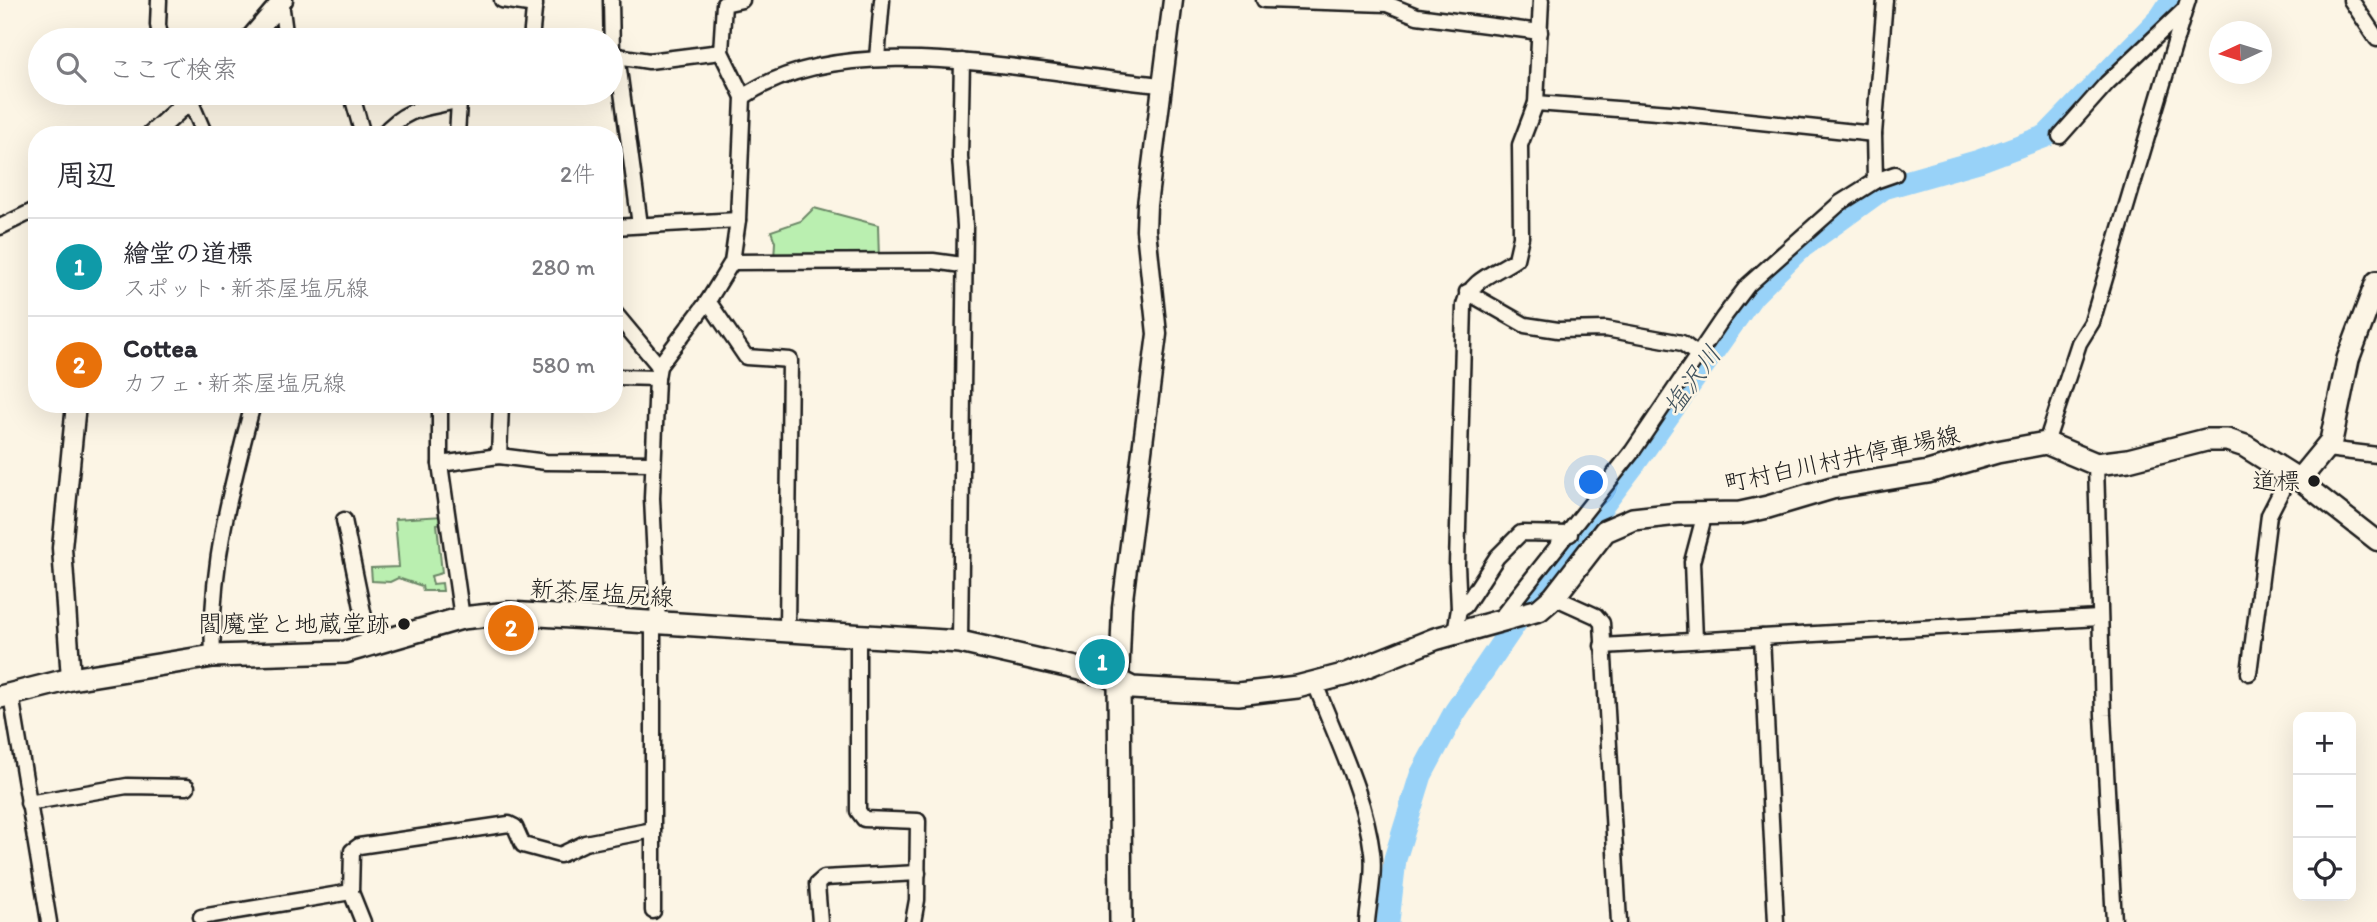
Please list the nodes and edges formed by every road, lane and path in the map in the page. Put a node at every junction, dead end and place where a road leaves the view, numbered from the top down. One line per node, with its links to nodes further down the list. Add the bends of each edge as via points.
1 (159, 0): 14 (street)
2 (502, 0): 12 (street)
3 (611, 0): 18 (street)
4 (742, 0): 21 (street, via 724,4)
5 (882, 0): 23 (street)
6 (1173, 0): 25 (street)
7 (1264, 0): 19 (street, via 1387,4 1417,16)
8 (1541, 0): 19 (street)
9 (1885, 0): 41 (street)
10 (2351, 0): 20 (street)
11 (282, 1): 15 (street); 16 (street)
12 (535, 2): 17 (street)
13 (2187, 5): 42 (street); 63 (street, via 2092,322 2075,356)
14 (158, 28)
15 (259, 28)
16 (285, 28)
17 (532, 28)
18 (612, 28)
19 (1540, 32): 27 (street)
20 (2377, 39)
21 (721, 52): 22 (street, via 649,61); 26 (street)
22 (623, 57)
23 (877, 58): 24 (street); 26 (street, via 793,74)
24 (962, 61): 25 (street); 51 (street)
25 (1163, 85): 92 (street, via 1146,230 1157,334 1122,607)
26 (743, 97): 46 (street)
27 (1536, 103): 41 (street); 53 (street, via 1520,145 1521,237 1516,259)
28 (181, 105): 36 (street)
29 (195, 105): 37 (street)
30 (355, 105): 38 (street)
31 (414, 105): 35 (street)
32 (429, 105): 35 (street)
33 (454, 105): 40 (street)
34 (621, 105): 47 (street)
35 (413, 109): 39 (street)
36 (160, 126)
37 (202, 126)
38 (360, 126)
39 (390, 126)
40 (456, 126)
41 (1874, 134): 44 (street)
42 (2060, 136)
43 (1895, 174): 44 (street)
44 (1875, 181): 56 (street, via 1840,204 1748,285)
45 (28, 213): 49 (street)
46 (738, 220): 47 (street); 50 (street)
47 (640, 225): 48 (street)
48 (623, 226)
49 (0, 227)
50 (732, 262): 51 (street, via 933,261); 54 (street)
51 (962, 265): 86 (street)
52 (2377, 282): 64 (main road, via 2348,359)
53 (1467, 292): 56 (street, via 1525,325 1606,329 1682,343); 76 (street)
54 (708, 301): 57 (street); 81 (street, via 746,357 790,360)
55 (623, 324): 57 (street)
56 (1698, 355): 73 (street)
57 (658, 372): 58 (street); 67 (street)
58 (623, 376)
59 (75, 413): 91 (street, via 62,548)
60 (251, 413): 89 (street, via 225,511 211,614)
61 (440, 413): 68 (street)
62 (501, 413): 66 (street)
63 (2046, 443): 69 (main road); 71 (main road, 町村白川村井停車場線, via 1928,472 1832,488 1768,508)
64 (2327, 449): 65 (street); 70 (main road)
65 (2377, 455)
66 (499, 456): 67 (street, via 546,463); 68 (street)
67 (653, 463): 80 (street)
68 (440, 464): 77 (street)
69 (2096, 464): 70 (main road, via 2217,439 2245,446); 78 (street)
70 (2294, 477): 74 (street); 90 (street, via 2269,515)
71 (1705, 513): 75 (main road, 町村白川村井停車場線, via 1633,519 1605,531); 85 (street, via 1692,562)
72 (344, 520): 87 (street)
73 (1570, 534): 76 (street, via 1521,533); 79 (street)
74 (2377, 541)
75 (1554, 597): 79 (main road, 町村白川村井停車場線, via 1532,613); 88 (street, via 1602,622)
76 (1459, 609): 82 (street)
77 (462, 618): 80 (main road, 新茶屋塩尻線, via 509,613); 87 (main road, 新茶屋塩尻線)
78 (2099, 618): 84 (street); 110 (street)
79 (1502, 620): 82 (main road, 町村白川村井停車場線)
80 (655, 623): 81 (main road, 新茶屋塩尻線); 97 (street)
81 (787, 630): 83 (main road, 新茶屋塩尻線)
82 (1455, 632): 93 (main road, 町村白川村井停車場線)
83 (858, 636): 86 (main road, 新茶屋塩尻線); 98 (street, via 858,811 864,819 918,821)
84 (1762, 637): 85 (street); 109 (street)
85 (1695, 640): 88 (street)
86 (960, 642): 92 (main road, 新茶屋塩尻線, via 1107,675)
87 (370, 646): 89 (main road, 新茶屋塩尻線, via 321,654)
88 (1602, 646): 108 (street)
89 (213, 656): 91 (main road, 新茶屋塩尻線)
90 (2249, 673)
91 (71, 680): 94 (main road, 新茶屋塩尻線)
92 (1119, 682): 93 (main road, 町村白川村井停車場線, via 1132,688 1238,694); 106 (main road)
93 (1315, 683): 107 (street, via 1363,808 1373,853)
94 (6, 696): 96 (street)
95 (187, 787): 96 (street, via 127,786)
96 (28, 803): 102 (street)
97 (653, 830): 99 (street, via 585,843 560,855 523,845 509,824 359,846 352,851); 100 (street)
98 (918, 873): 104 (street, via 824,878 817,884); 105 (street)
99 (351, 892): 101 (street); 103 (street)
100 (653, 911)
101 (201, 917)
102 (49, 922)
103 (363, 922)
104 (820, 922)
105 (913, 922)
106 (1121, 922)
107 (1367, 922)
108 (1619, 922)
109 (1776, 922)
110 (2114, 922)

